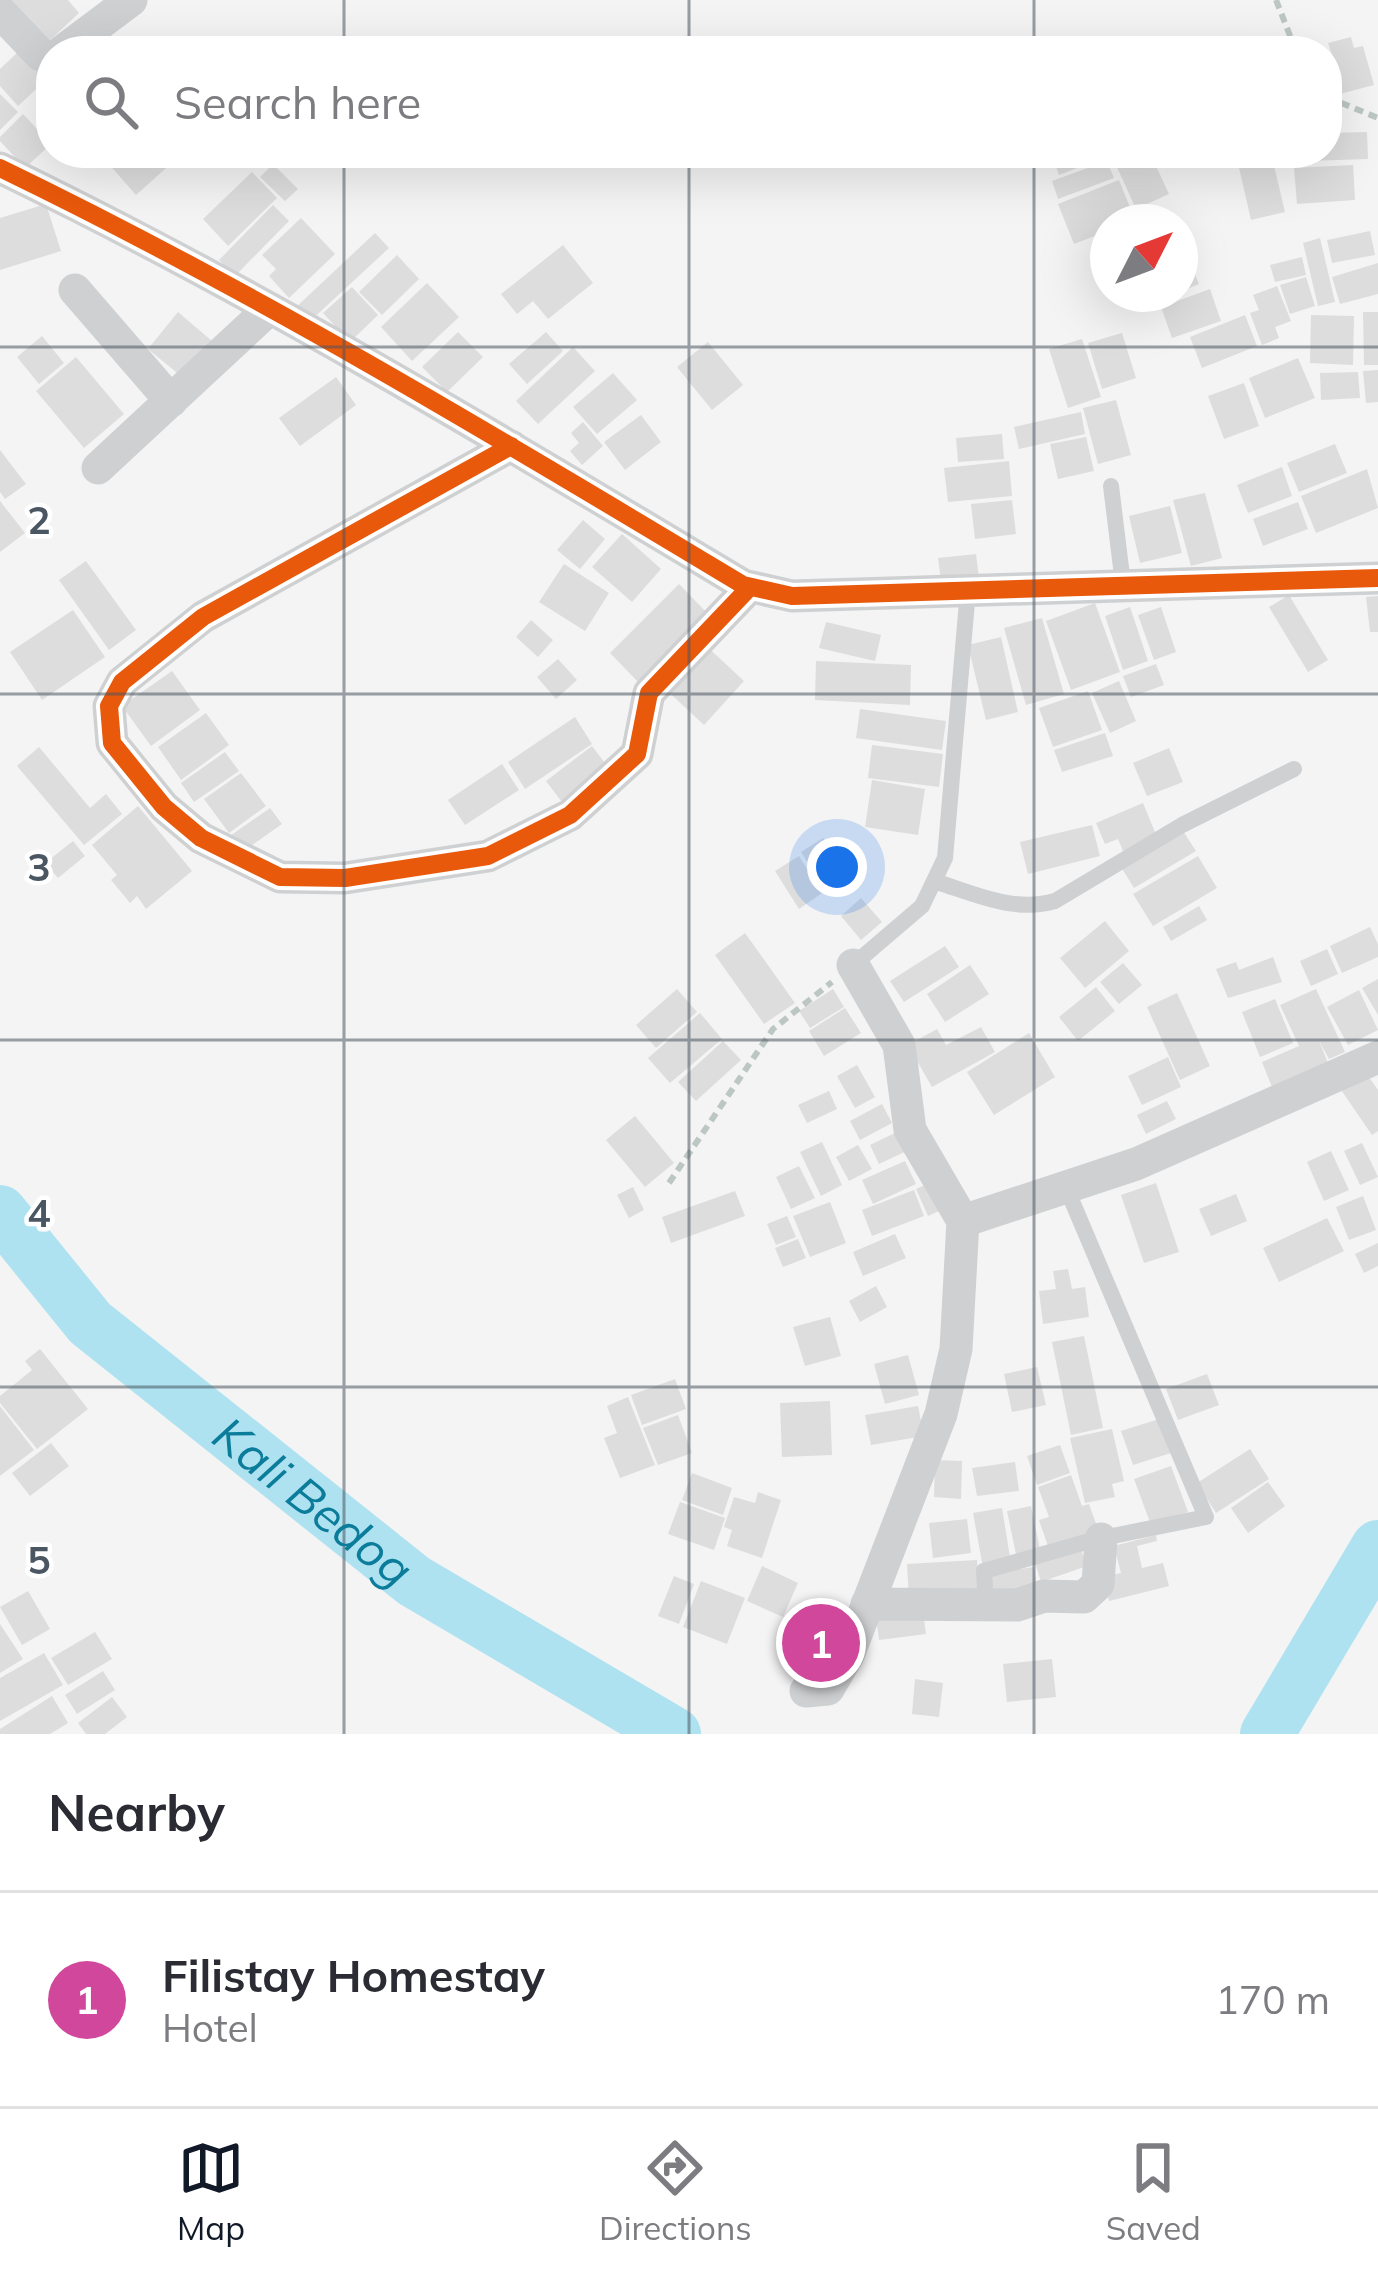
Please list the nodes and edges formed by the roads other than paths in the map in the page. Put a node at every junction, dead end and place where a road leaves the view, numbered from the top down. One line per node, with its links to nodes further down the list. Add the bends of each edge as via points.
1 (131, 0): 3 (street)
2 (0, 12): 4 (street)
3 (82, 36)
4 (36, 50)
5 (8, 181): 7 (street, via 104,219)
6 (75, 290): 8 (street)
7 (268, 310): 8 (street); 9 (street)
8 (171, 401): 10 (street)
9 (511, 446): 14 (street); 14 (street, via 203,617 122,682 109,706 112,743 164,806 202,838 280,878 345,878 488,856 570,814 637,754 650,693)
10 (98, 469)
11 (1111, 486): 13 (lane)
12 (1378, 578): 13 (street)
13 (1123, 584): 15 (street)
14 (749, 587): 15 (street, via 793,596)
15 (968, 590): 17 (lane)
16 (1294, 769): 17 (lane, via 1182,824 1055,901 1016,906)
17 (937, 882): 18 (lane, via 922,906)
18 (853, 965): 21 (street, via 899,1045 910,1130)
19 (1378, 1058): 20 (street)
20 (1066, 1187): 21 (street); 22 (lane, via 1206,1517)
21 (963, 1221): 23 (street, via 956,1349 941,1414)
22 (1101, 1539): 24 (lane, via 983,1571); 24 (street, via 1098,1584 1084,1597)
23 (866, 1604): 24 (street); 25 (street, via 838,1676 828,1689)
24 (986, 1604)
25 (806, 1691)

